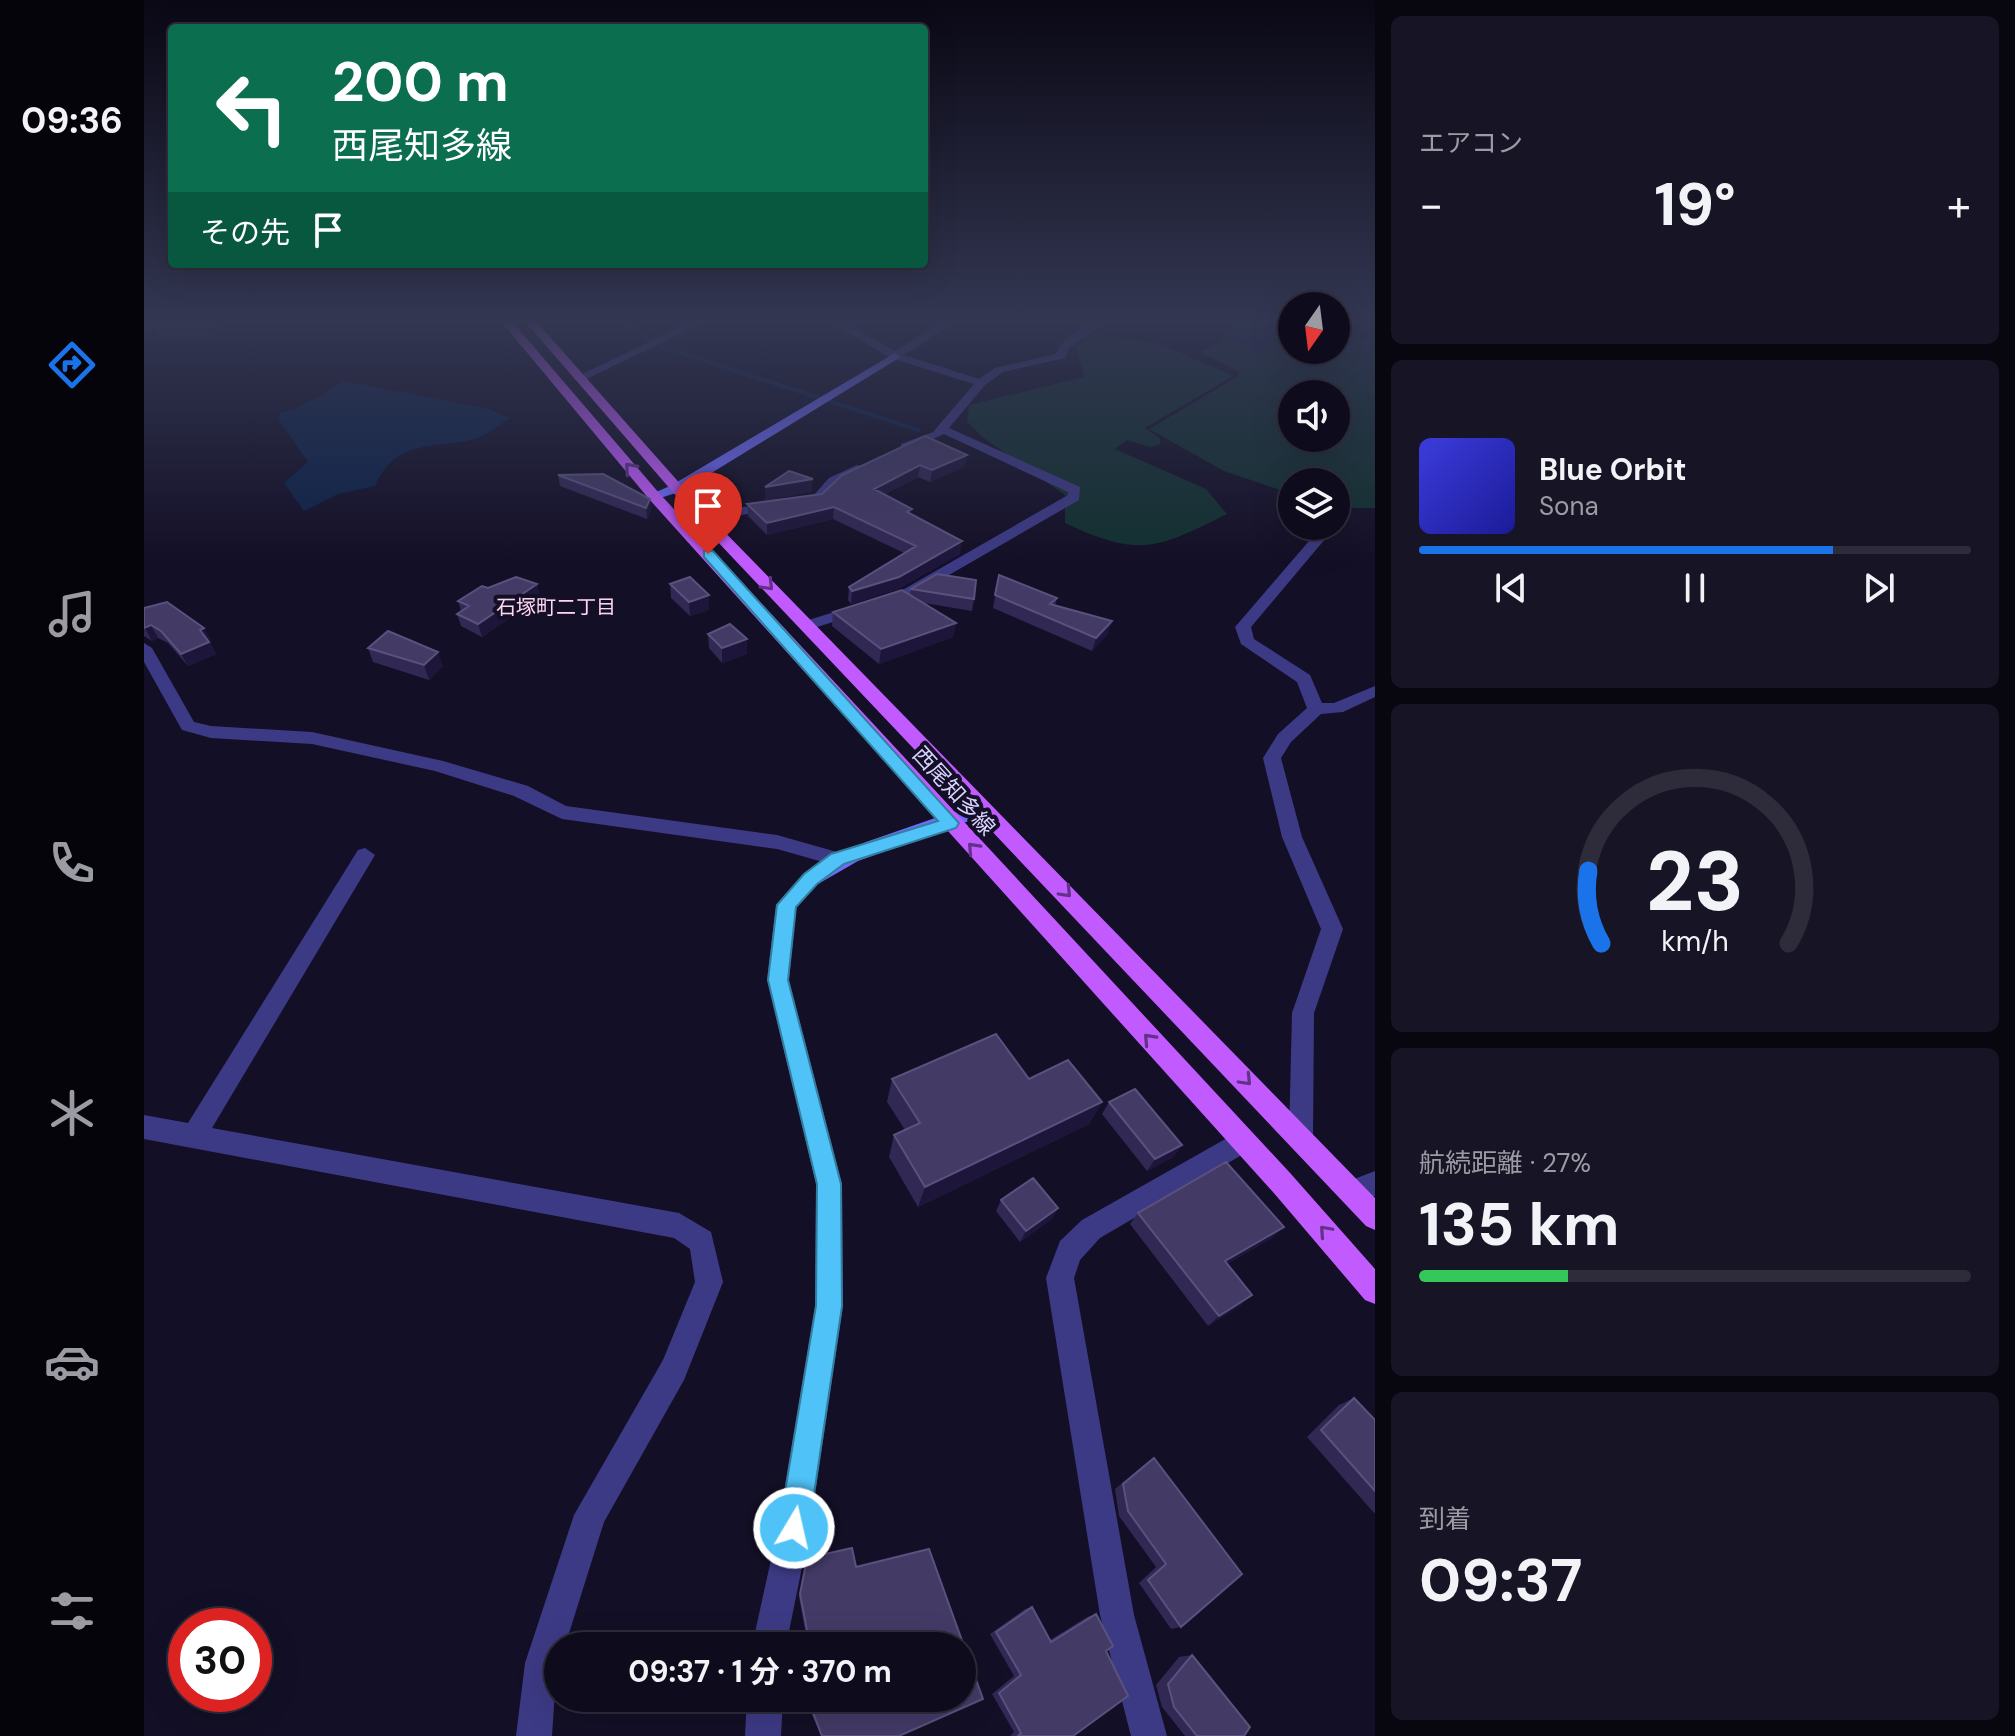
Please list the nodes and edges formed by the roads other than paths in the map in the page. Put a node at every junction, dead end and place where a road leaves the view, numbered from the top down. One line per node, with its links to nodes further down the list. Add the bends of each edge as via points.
1 (573, 400): 7 (main road, 西尾知多線, one-way to 1)
2 (597, 400): 6 (main road, 西尾知多線)
3 (822, 400): 6 (street)
4 (967, 400): 5 (street)
5 (942, 429): 8 (street, via 834,481 816,500); 10 (street, via 1075,490 1074,497 904,595)
6 (677, 488): 7 (street); 8 (main road, 西尾知多線)
7 (654, 496): 15 (main road, 西尾知多線)
8 (702, 517): 10 (main road, 西尾知多線, one-way to 10)
9 (1317, 540): 13 (street, via 1243,627 1247,641 1304,679)
10 (808, 625): 14 (main road, 西尾知多線)
11 (144, 648): 17 (street, via 188,726 312,738 437,765 521,791 562,812 777,842)
12 (1375, 691): 13 (street, via 1337,708)
13 (1316, 709): 20 (street, via 1284,738 1272,758 1292,837 1332,929 1303,1013)
14 (984, 808): 15 (street); 20 (main road, 西尾知多線, one-way to 20)
15 (950, 823): 17 (street); 21 (main road, 西尾知多線, one-way to 15)
16 (365, 855): 19 (street)
17 (837, 859): 25 (street, via 786,905 778,980 829,1184 829,1306)
18 (144, 1127): 19 (street)
19 (194, 1136): 27 (street, via 679,1226 702,1241 709,1282 674,1370 590,1515 542,1663)
20 (1301, 1137): 22 (main road, 西尾知多線)
21 (1243, 1141): 24 (main road, 西尾知多線, one-way to 21); 29 (street, via 1091,1229 1070,1251 1060,1278 1117,1615)
22 (1364, 1188): 23 (main road, 西尾知多線)
23 (1375, 1217)
24 (1375, 1290)
25 (772, 1632)
26 (764, 1712): 28 (street)
27 (534, 1736)
28 (763, 1736)
29 (1149, 1736)

